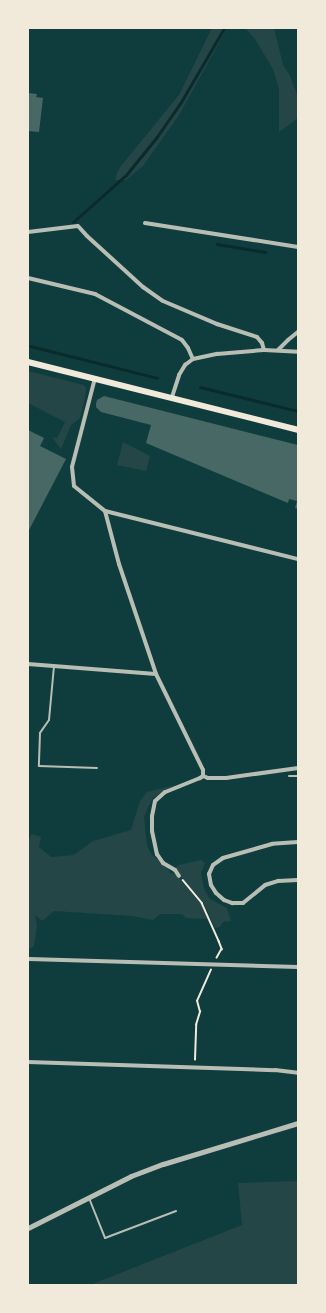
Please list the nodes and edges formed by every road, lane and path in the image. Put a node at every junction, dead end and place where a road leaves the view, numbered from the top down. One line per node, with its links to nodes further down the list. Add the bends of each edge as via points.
1 (145, 224): 3 (street)
2 (28, 232): 6 (street, via 78,226 142,286 164,301 217,324 258,337)
3 (298, 247)
4 (28, 278): 9 (street, via 95,294 182,340)
5 (298, 332): 7 (street)
6 (264, 350): 7 (street); 9 (street)
7 (278, 350): 8 (street)
8 (298, 352)
9 (192, 359): 12 (street, via 179,375)
10 (28, 362): 11 (main road)
11 (95, 378): 12 (main road); 14 (street, via 72,467 74,486)
12 (172, 397): 13 (main road)
13 (298, 430)
14 (105, 511): 15 (street); 18 (street, via 118,564)
15 (298, 559)
16 (28, 664): 17 (street)
17 (54, 666): 18 (street); 19 (lane, via 49,720 40,733 40,766)
18 (156, 674): 21 (street, via 183,725 203,770)
19 (97, 768)
20 (298, 768): 21 (street, via 226,778)
21 (203, 776): 25 (street, via 165,792 155,801 152,831 157,854 163,863 175,870)
22 (289, 776): 23 (lane)
23 (298, 776)
24 (298, 842): 26 (street, via 272,844 224,858 214,865 209,874 216,893 232,904 243,903 265,885 278,881)
25 (179, 876): 28 (path, via 202,903 219,941 222,949)
26 (298, 880)
27 (29, 959): 29 (street)
28 (216, 962)
29 (298, 967)
30 (212, 969): 32 (path, via 197,1001 200,1012 196,1025)
31 (28, 1062): 33 (street, via 274,1070)
32 (195, 1062)
33 (298, 1073)
34 (298, 1123): 35 (street, via 163,1164 132,1176)
35 (89, 1198): 36 (lane, via 105,1238); 37 (street)
36 (176, 1211)
37 (28, 1228)

